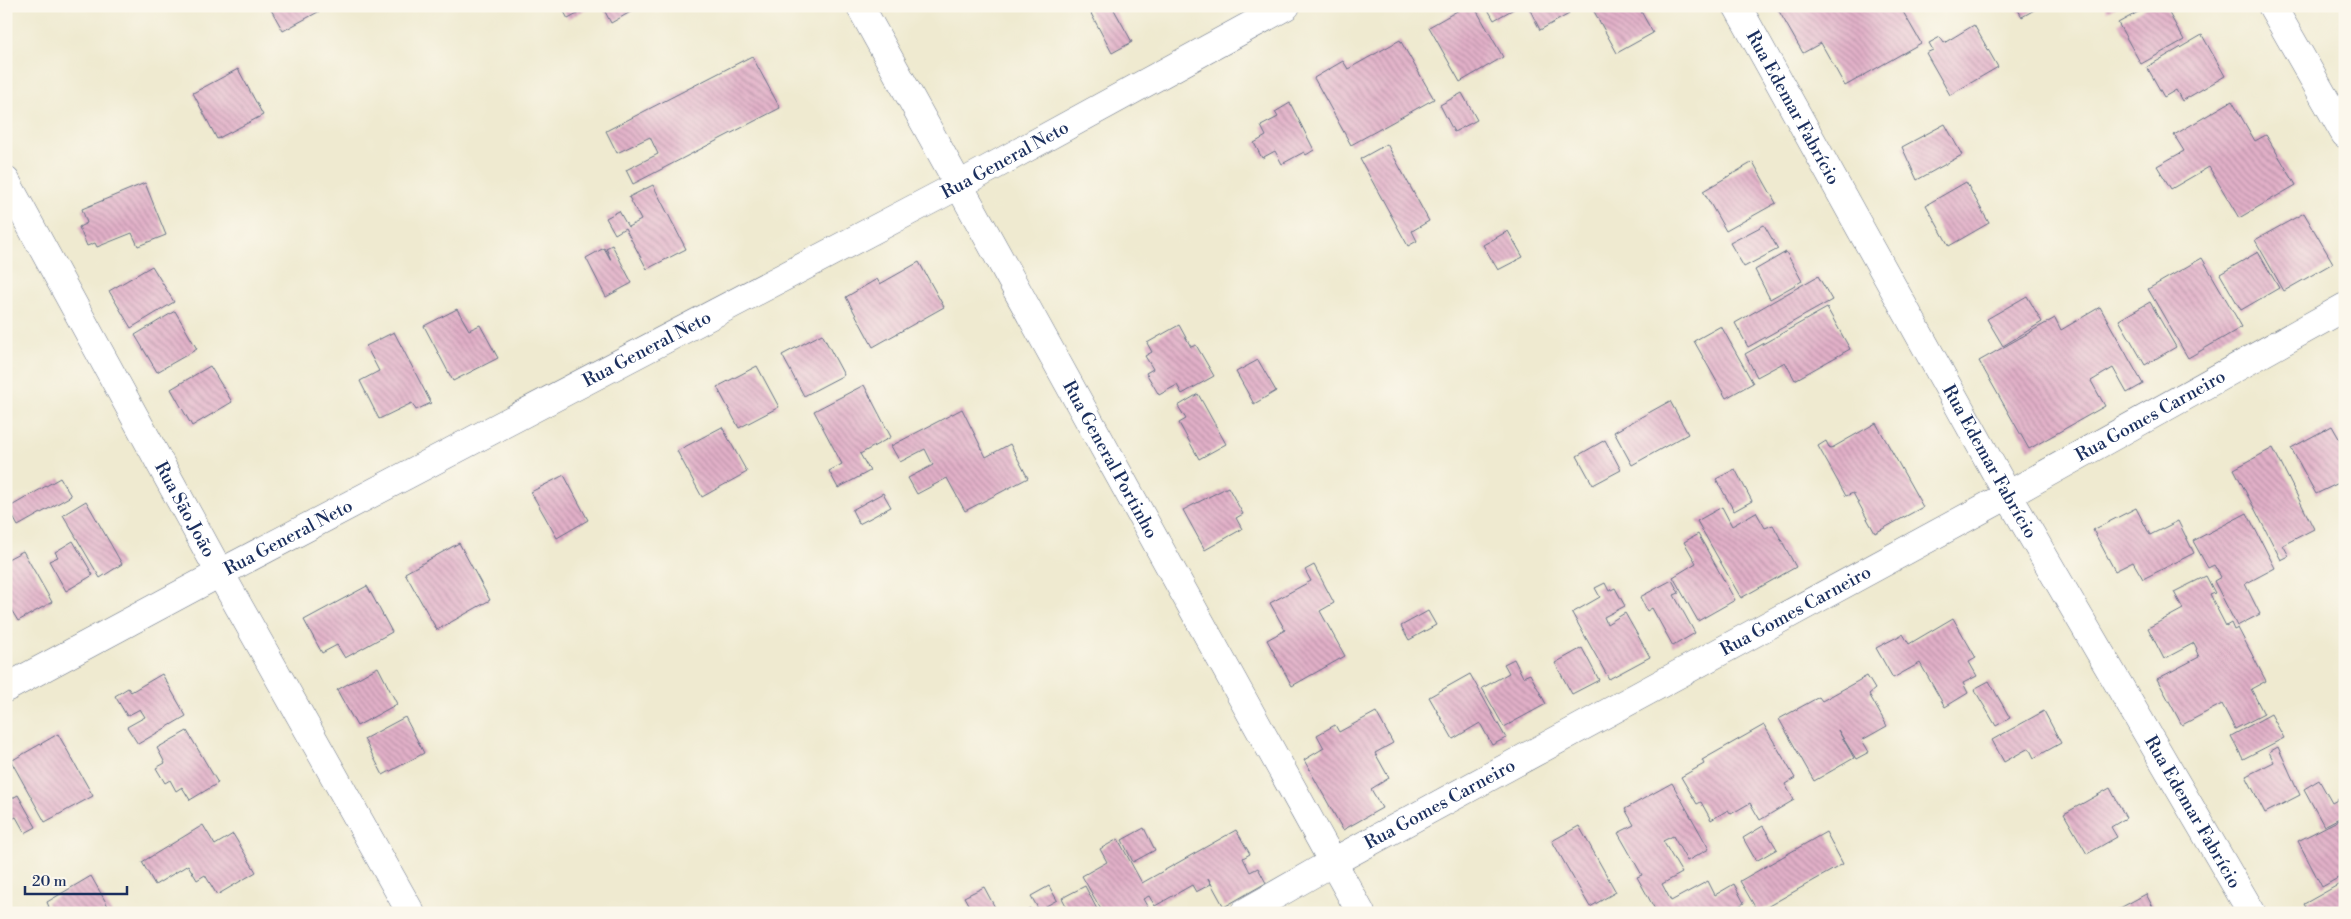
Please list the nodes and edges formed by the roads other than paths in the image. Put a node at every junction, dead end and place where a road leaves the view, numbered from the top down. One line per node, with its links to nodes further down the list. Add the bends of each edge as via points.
1 (860, 6): 7 (street, Rua General Portinho)
2 (1286, 6): 7 (street, Rua General Neto)
3 (1737, 6): 9 (street, Rua Edemar Fabrício)
4 (2272, 6): 5 (street)
5 (2345, 134)
6 (6, 181): 10 (street, Rua São João)
7 (959, 185): 10 (street, Rua General Neto); 12 (street, Rua General Portinho)
8 (2345, 307): 9 (street, Rua Gomes Carneiro)
9 (2008, 495): 12 (street, Rua Gomes Carneiro); 16 (street, Rua Edemar Fabrício)
10 (220, 573): 11 (street, Rua General Neto); 13 (street, Rua São João)
11 (6, 688)
12 (1332, 862): 14 (street, Rua Gomes Carneiro); 15 (street, Rua General Portinho)
13 (411, 913)
14 (1244, 913)
15 (1361, 913)
16 (2252, 913)

